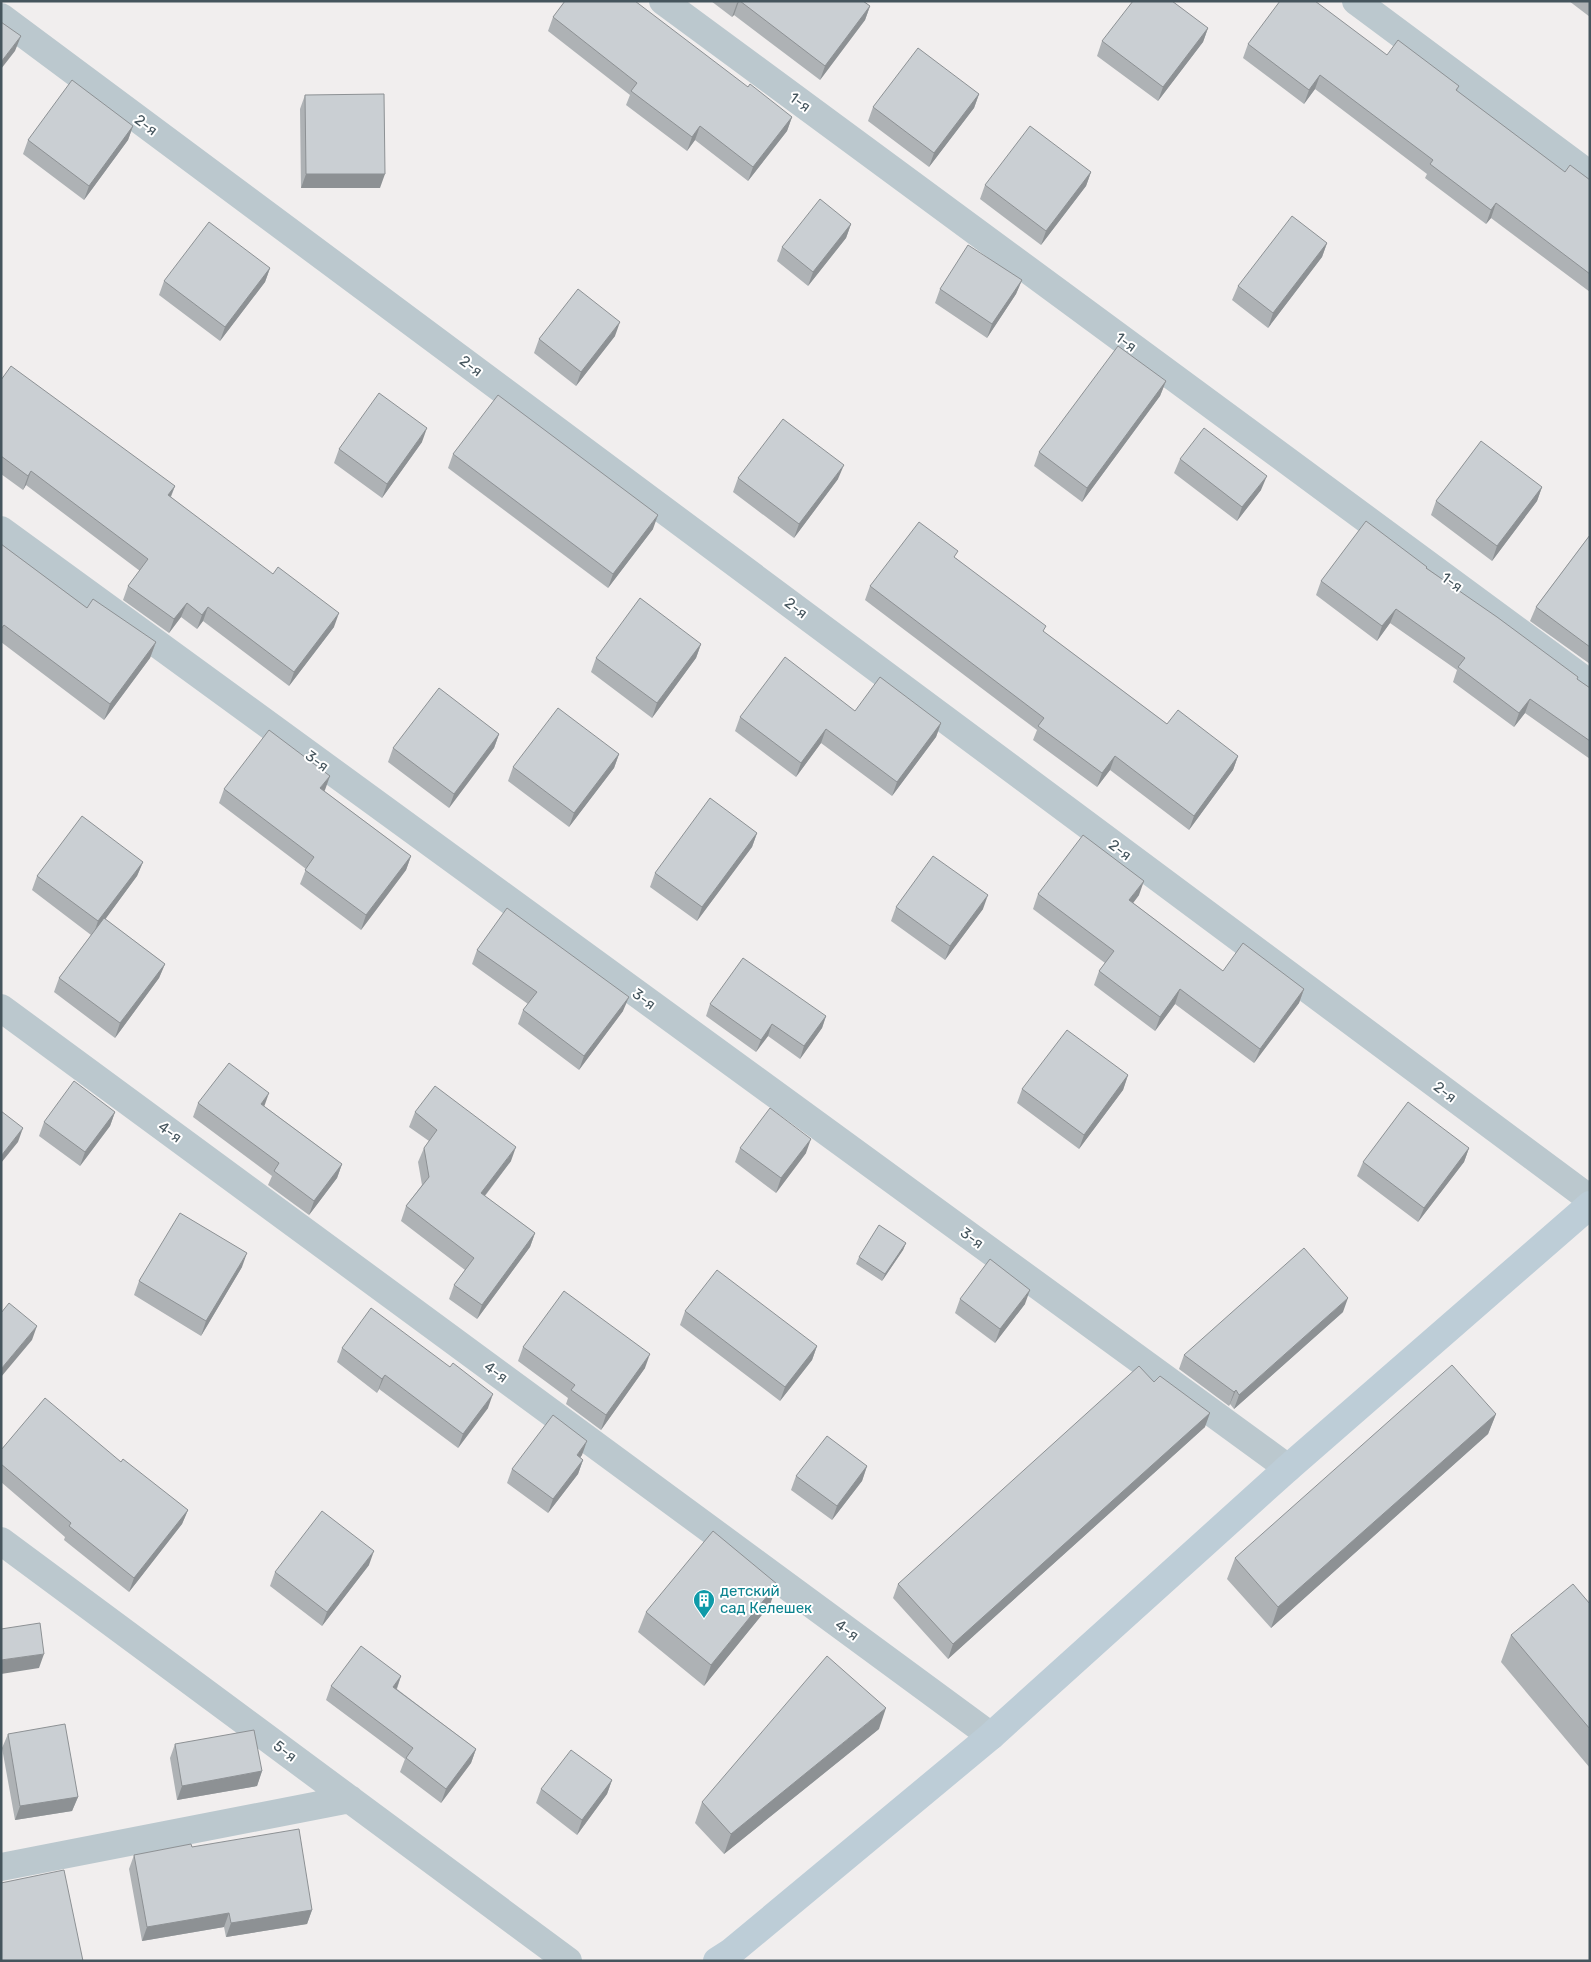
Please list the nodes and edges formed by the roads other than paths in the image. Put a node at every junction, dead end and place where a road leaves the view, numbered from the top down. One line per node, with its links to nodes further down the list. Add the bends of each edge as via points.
1 (663, 1): 6 (street, 1-я)
2 (1356, 1): 4 (street)
3 (1, 17): 8 (street, 2-я)
4 (1590, 175)
5 (1, 530): 10 (street, 3-я)
6 (1590, 684)
7 (1, 1008): 12 (street, 4-я)
8 (1590, 1199)
9 (1590, 1204): 10 (street)
10 (1288, 1468): 12 (street)
11 (1, 1541): 13 (street, 5-я)
12 (991, 1736): 16 (street)
13 (350, 1799): 14 (street); 15 (street, 5-я)
14 (1, 1867)
15 (568, 1961)
16 (717, 1961)

